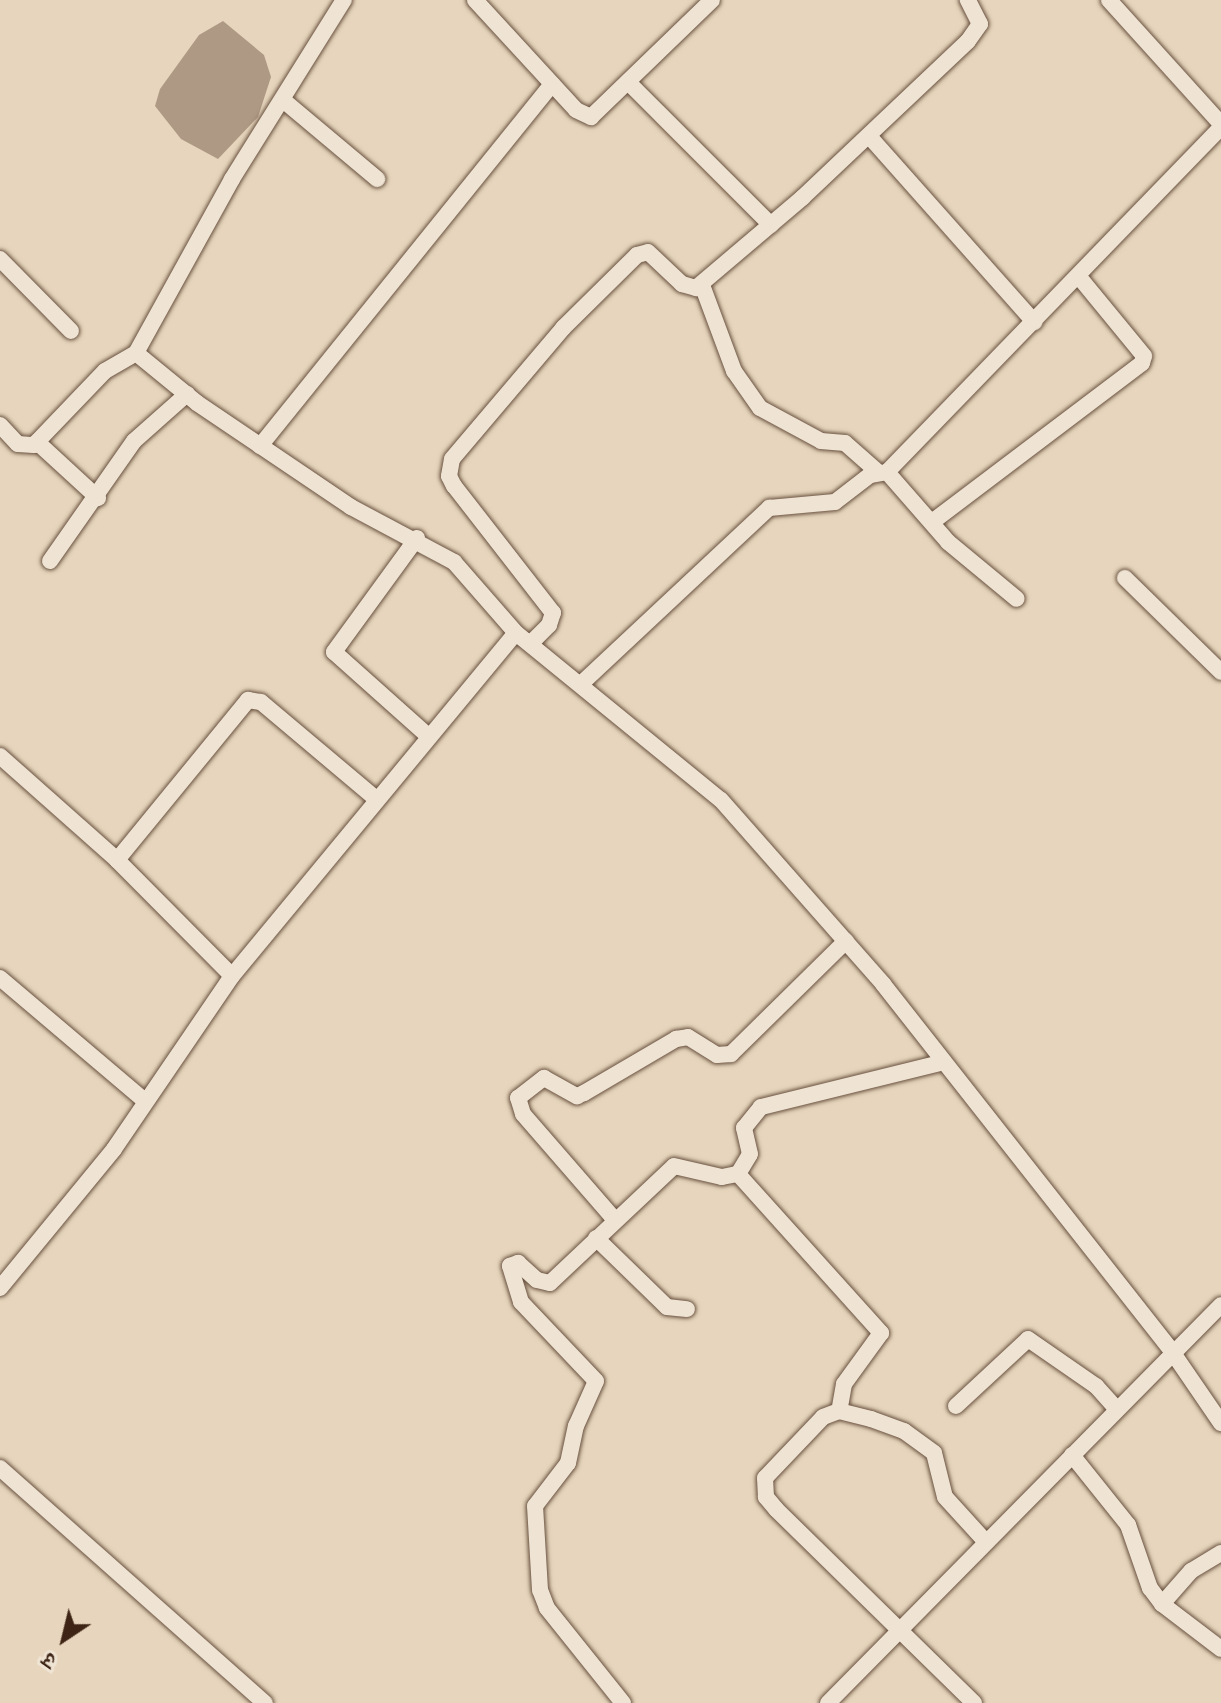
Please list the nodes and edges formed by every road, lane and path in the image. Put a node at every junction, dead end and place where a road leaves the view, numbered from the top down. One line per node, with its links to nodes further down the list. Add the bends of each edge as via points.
1 (344, 0): 8 (street)
2 (475, 0): 7 (street)
3 (712, 0): 6 (street)
4 (968, 0): 10 (street, via 980,24 968,41)
5 (1109, 0): 9 (street)
6 (628, 82): 7 (street, via 591,117 580,114); 12 (street)
7 (552, 84): 22 (street)
8 (283, 100): 11 (street); 18 (street)
9 (1221, 125): 14 (street)
10 (869, 136): 12 (street); 16 (street)
11 (377, 179)
12 (771, 225): 15 (street)
13 (0, 259): 17 (street)
14 (1079, 277): 16 (street); 25 (street, via 1144,356 1142,363)
15 (702, 285): 23 (street, via 734,371 760,408 821,441 845,443); 31 (street, via 682,284 648,252 637,255 563,328 449,464 454,486 553,613)
16 (1034, 322): 23 (street)
17 (71, 331)
18 (136, 353): 19 (street); 21 (street, via 105,371)
19 (187, 394): 22 (street); 24 (street, via 134,441)
20 (0, 425): 21 (street, via 25,448)
21 (37, 442): 24 (street)
22 (260, 446): 26 (street, via 351,507)
23 (883, 473): 25 (street); 33 (street, via 835,502 769,508)
24 (98, 498): 27 (street)
25 (932, 522): 29 (street, via 966,560)
26 (417, 538): 30 (street, via 454,562); 34 (street, via 334,652)
27 (50, 561)
28 (1125, 578): 32 (street)
29 (1017, 599)
30 (516, 633): 31 (street); 34 (street)
31 (530, 644): 33 (street)
32 (1221, 672)
33 (581, 684): 38 (street, via 721,800)
34 (427, 735): 36 (street)
35 (0, 756): 37 (street)
36 (375, 798): 37 (street, via 261,702 248,700); 39 (street)
37 (117, 860): 39 (street)
38 (846, 941): 41 (street); 44 (street, via 731,1054 717,1055 688,1037 676,1039 577,1096 544,1078 518,1098 523,1114)
39 (232, 976): 42 (street)
40 (0, 978): 42 (street)
41 (944, 1062): 43 (street, via 761,1107 744,1128 750,1154); 49 (street)
42 (144, 1100): 46 (street, via 114,1149)
43 (738, 1174): 44 (street, via 722,1177 674,1166); 52 (street, via 881,1333 844,1384)
44 (615, 1220): 45 (street)
45 (596, 1238): 48 (street, via 667,1307); 64 (street, via 550,1283 537,1280 518,1263 510,1266 521,1302 596,1381 576,1426 568,1463 535,1506 540,1590 547,1608)
46 (0, 1288)
47 (1221, 1305): 49 (street)
48 (687, 1309)
49 (1173, 1353): 51 (street); 53 (street)
50 (956, 1406): 51 (street, via 1028,1339 1096,1386)
51 (1117, 1409): 54 (street)
52 (839, 1411): 56 (street, via 893,1425 934,1453 945,1497); 59 (street, via 823,1417 765,1478 763,1487 776,1509)
53 (1221, 1423)
54 (1072, 1455): 56 (street); 58 (street, via 1128,1525 1150,1588)
55 (0, 1468): 63 (street)
56 (986, 1542): 59 (street)
57 (1221, 1553): 58 (street, via 1191,1571)
58 (1162, 1604): 60 (street)
59 (901, 1632): 61 (street); 62 (street)
60 (1221, 1649)
61 (963, 1699)
62 (831, 1702)
63 (265, 1703)
64 (623, 1703)

